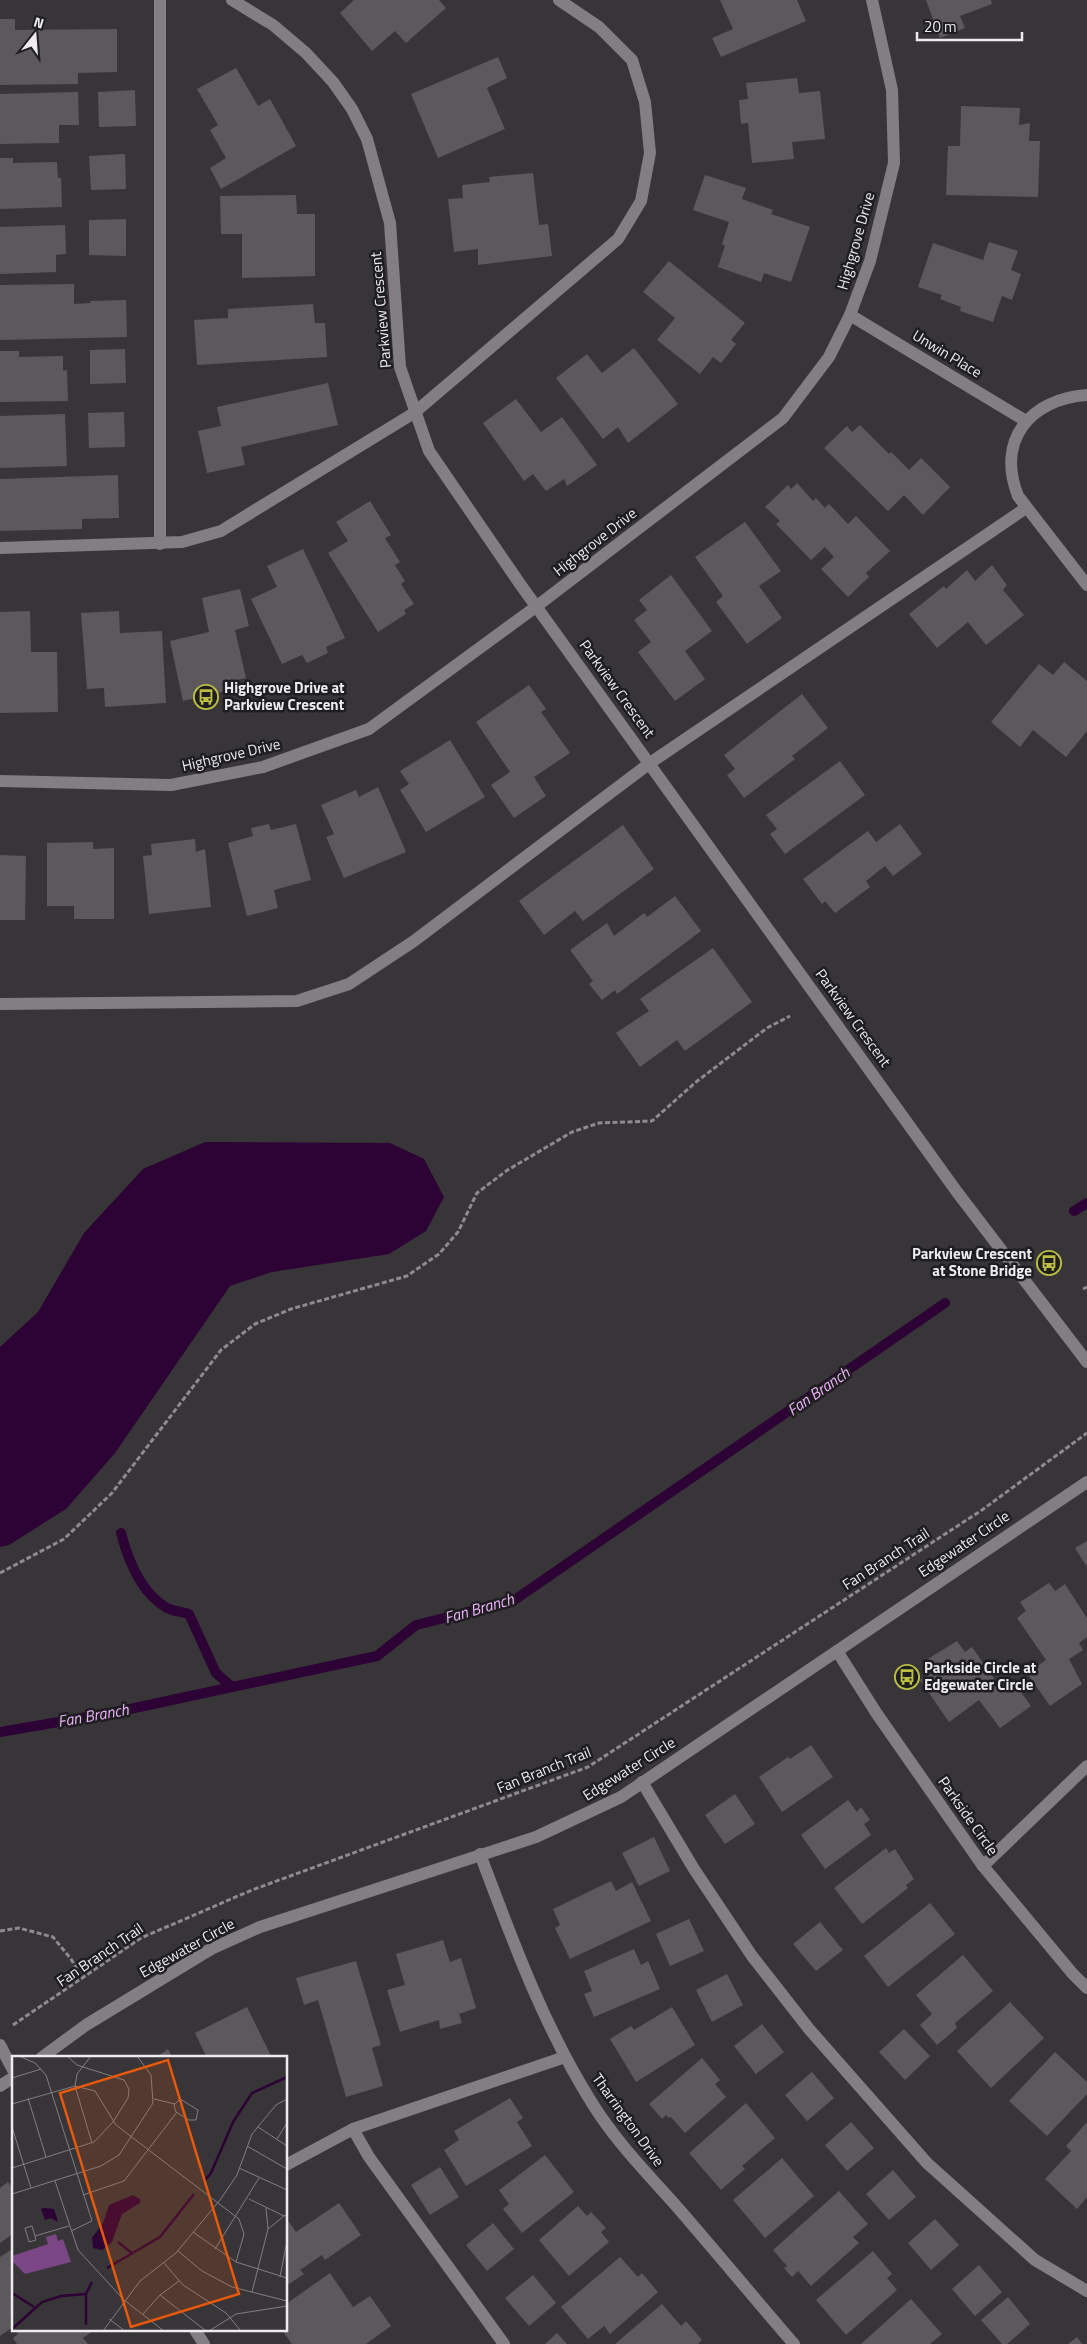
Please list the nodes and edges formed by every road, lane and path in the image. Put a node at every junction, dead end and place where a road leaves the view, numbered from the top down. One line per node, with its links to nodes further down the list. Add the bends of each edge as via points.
1 (160, 0): 10 (street)
2 (232, 0): 7 (street, Parkview Crescent, via 273,25 306,53 333,82 367,139 390,223 400,367)
3 (559, 0): 7 (street, via 599,27 632,60 645,102 650,153 641,201 618,239)
4 (872, 0): 5 (street, Highgrove Drive, via 892,90 894,163 870,261)
5 (850, 315): 8 (street, Unwin Place); 13 (street, Highgrove Drive, via 829,356 783,418)
6 (1087, 395): 8 (street, via 1066,396 1047,404)
7 (414, 413): 10 (street, via 221,531 182,542); 13 (street, Parkview Crescent, via 429,452)
8 (1026, 421): 9 (street, via 1011,449 1010,465 1012,481)
9 (1026, 508): 12 (street); 14 (street)
10 (160, 544): 11 (street)
11 (0, 548)
12 (1087, 585)
13 (537, 606): 14 (street, Parkview Crescent); 15 (street, Highgrove Drive, via 369,729 263,767 171,785)
14 (650, 763): 16 (street, via 414,941 349,984 296,1001); 20 (street, Parkview Crescent, via 951,1184)
15 (0, 781)
16 (0, 1004)
17 (790, 1016): 23 (path, via 759,1034 696,1082 652,1121 599,1123 572,1132 506,1171 477,1193 458,1232 439,1254 406,1276 292,1309 255,1324 222,1350 112,1493 64,1539)
18 (1087, 1287): 19 (path)
19 (1082, 1290)
20 (1087, 1362)
21 (1087, 1433): 30 (path, Fan Branch Trail, via 982,1510 588,1767 252,1890 141,1938)
22 (1087, 1482): 24 (street, Edgewater Circle)
23 (0, 1573)
24 (837, 1651): 26 (street, Edgewater Circle); 28 (street, Parkside Circle)
25 (1087, 1766): 28 (street)
26 (642, 1782): 27 (street, Edgewater Circle, via 621,1797 536,1837); 41 (street, via 694,1869 747,1948 809,2029 927,2164 1035,2260)
27 (480, 1854): 34 (street, Edgewater Circle, via 260,1927 211,1949 86,2026); 35 (street, Tharrington Drive, via 509,1934)
28 (983, 1866): 31 (street, Parkside Circle)
29 (0, 1931): 30 (path, via 19,1928 53,1937)
30 (83, 1979): 32 (path, Fan Branch Trail)
31 (1087, 1988)
32 (20, 2020)
33 (0, 2045): 36 (street)
34 (44, 2056)
35 (565, 2057): 39 (street); 45 (street, Tharrington Drive, via 592,2104 631,2157)
36 (12, 2068)
37 (12, 2078): 38 (street)
38 (0, 2086)
39 (353, 2129): 40 (street); 44 (street, via 375,2165)
40 (288, 2164)
41 (1087, 2291)
42 (195, 2332): 43 (street)
43 (204, 2344)
44 (504, 2344)
45 (794, 2344)

